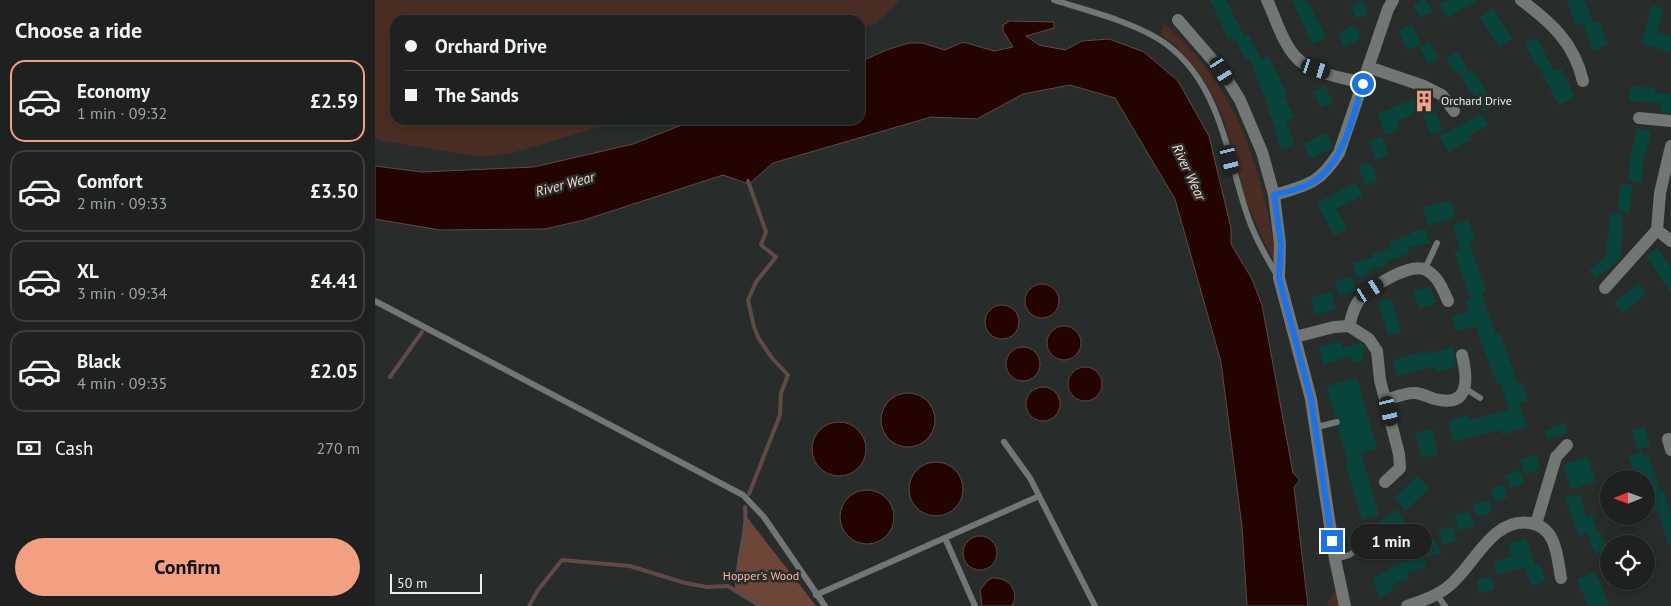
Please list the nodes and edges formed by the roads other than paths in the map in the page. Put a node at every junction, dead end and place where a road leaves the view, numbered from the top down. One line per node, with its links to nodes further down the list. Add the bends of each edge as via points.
1 (1054, 0): 18 (lane, via 1156,37 1195,73 1219,118 1249,220)
2 (1267, 0): 8 (street, via 1288,46 1300,61)
3 (1393, 0): 6 (street)
4 (1521, 0): 7 (street, via 1543,16 1563,38 1578,60)
5 (1178, 20): 13 (street, via 1222,71 1240,100)
6 (1368, 67): 8 (street); 9 (street, via 1442,95)
7 (1583, 81)
8 (1363, 84): 13 (street, via 1339,153 1326,172 1310,184)
9 (1454, 111)
10 (1639, 118): 11 (street)
11 (1671, 121)
12 (1671, 146): 14 (street, via 1660,193)
13 (1274, 195): 18 (street, via 1281,244)
14 (1657, 230): 15 (street); 19 (street)
15 (1671, 241)
16 (1437, 243): 17 (lane)
17 (1425, 269): 21 (street, via 1435,277); 22 (street, via 1396,274 1370,290 1355,308)
18 (1279, 278): 23 (street)
19 (1605, 288)
20 (375, 301): 40 (lane, via 743,495 764,516)
21 (1448, 301)
22 (1349, 326): 23 (street, via 1334,326); 27 (street, via 1369,339 1377,351)
23 (1295, 337): 29 (street)
24 (1462, 355): 25 (street)
25 (1466, 389): 26 (lane); 27 (street, via 1448,400 1414,393)
26 (1480, 398)
27 (1386, 400): 32 (street, via 1400,468)
28 (1337, 422): 29 (lane)
29 (1317, 427): 37 (street)
30 (1004, 442): 33 (lane, via 1030,478)
31 (1567, 446): 34 (street, via 1555,457)
32 (1385, 482)
33 (1037, 497): 35 (lane); 43 (lane)
34 (1536, 524): 38 (street, via 1546,529 1554,540); 39 (street, via 1512,523 1499,530 1467,569)
35 (945, 538): 40 (lane); 42 (lane)
36 (1374, 540): 37 (lane, via 1349,555)
37 (1335, 559): 44 (street)
38 (1561, 578)
39 (1437, 594): 45 (street); 46 (lane)
40 (816, 595): 41 (lane)
41 (825, 606)
42 (975, 606)
43 (1095, 606)
44 (1345, 606)
45 (1407, 606)
46 (1445, 606)

